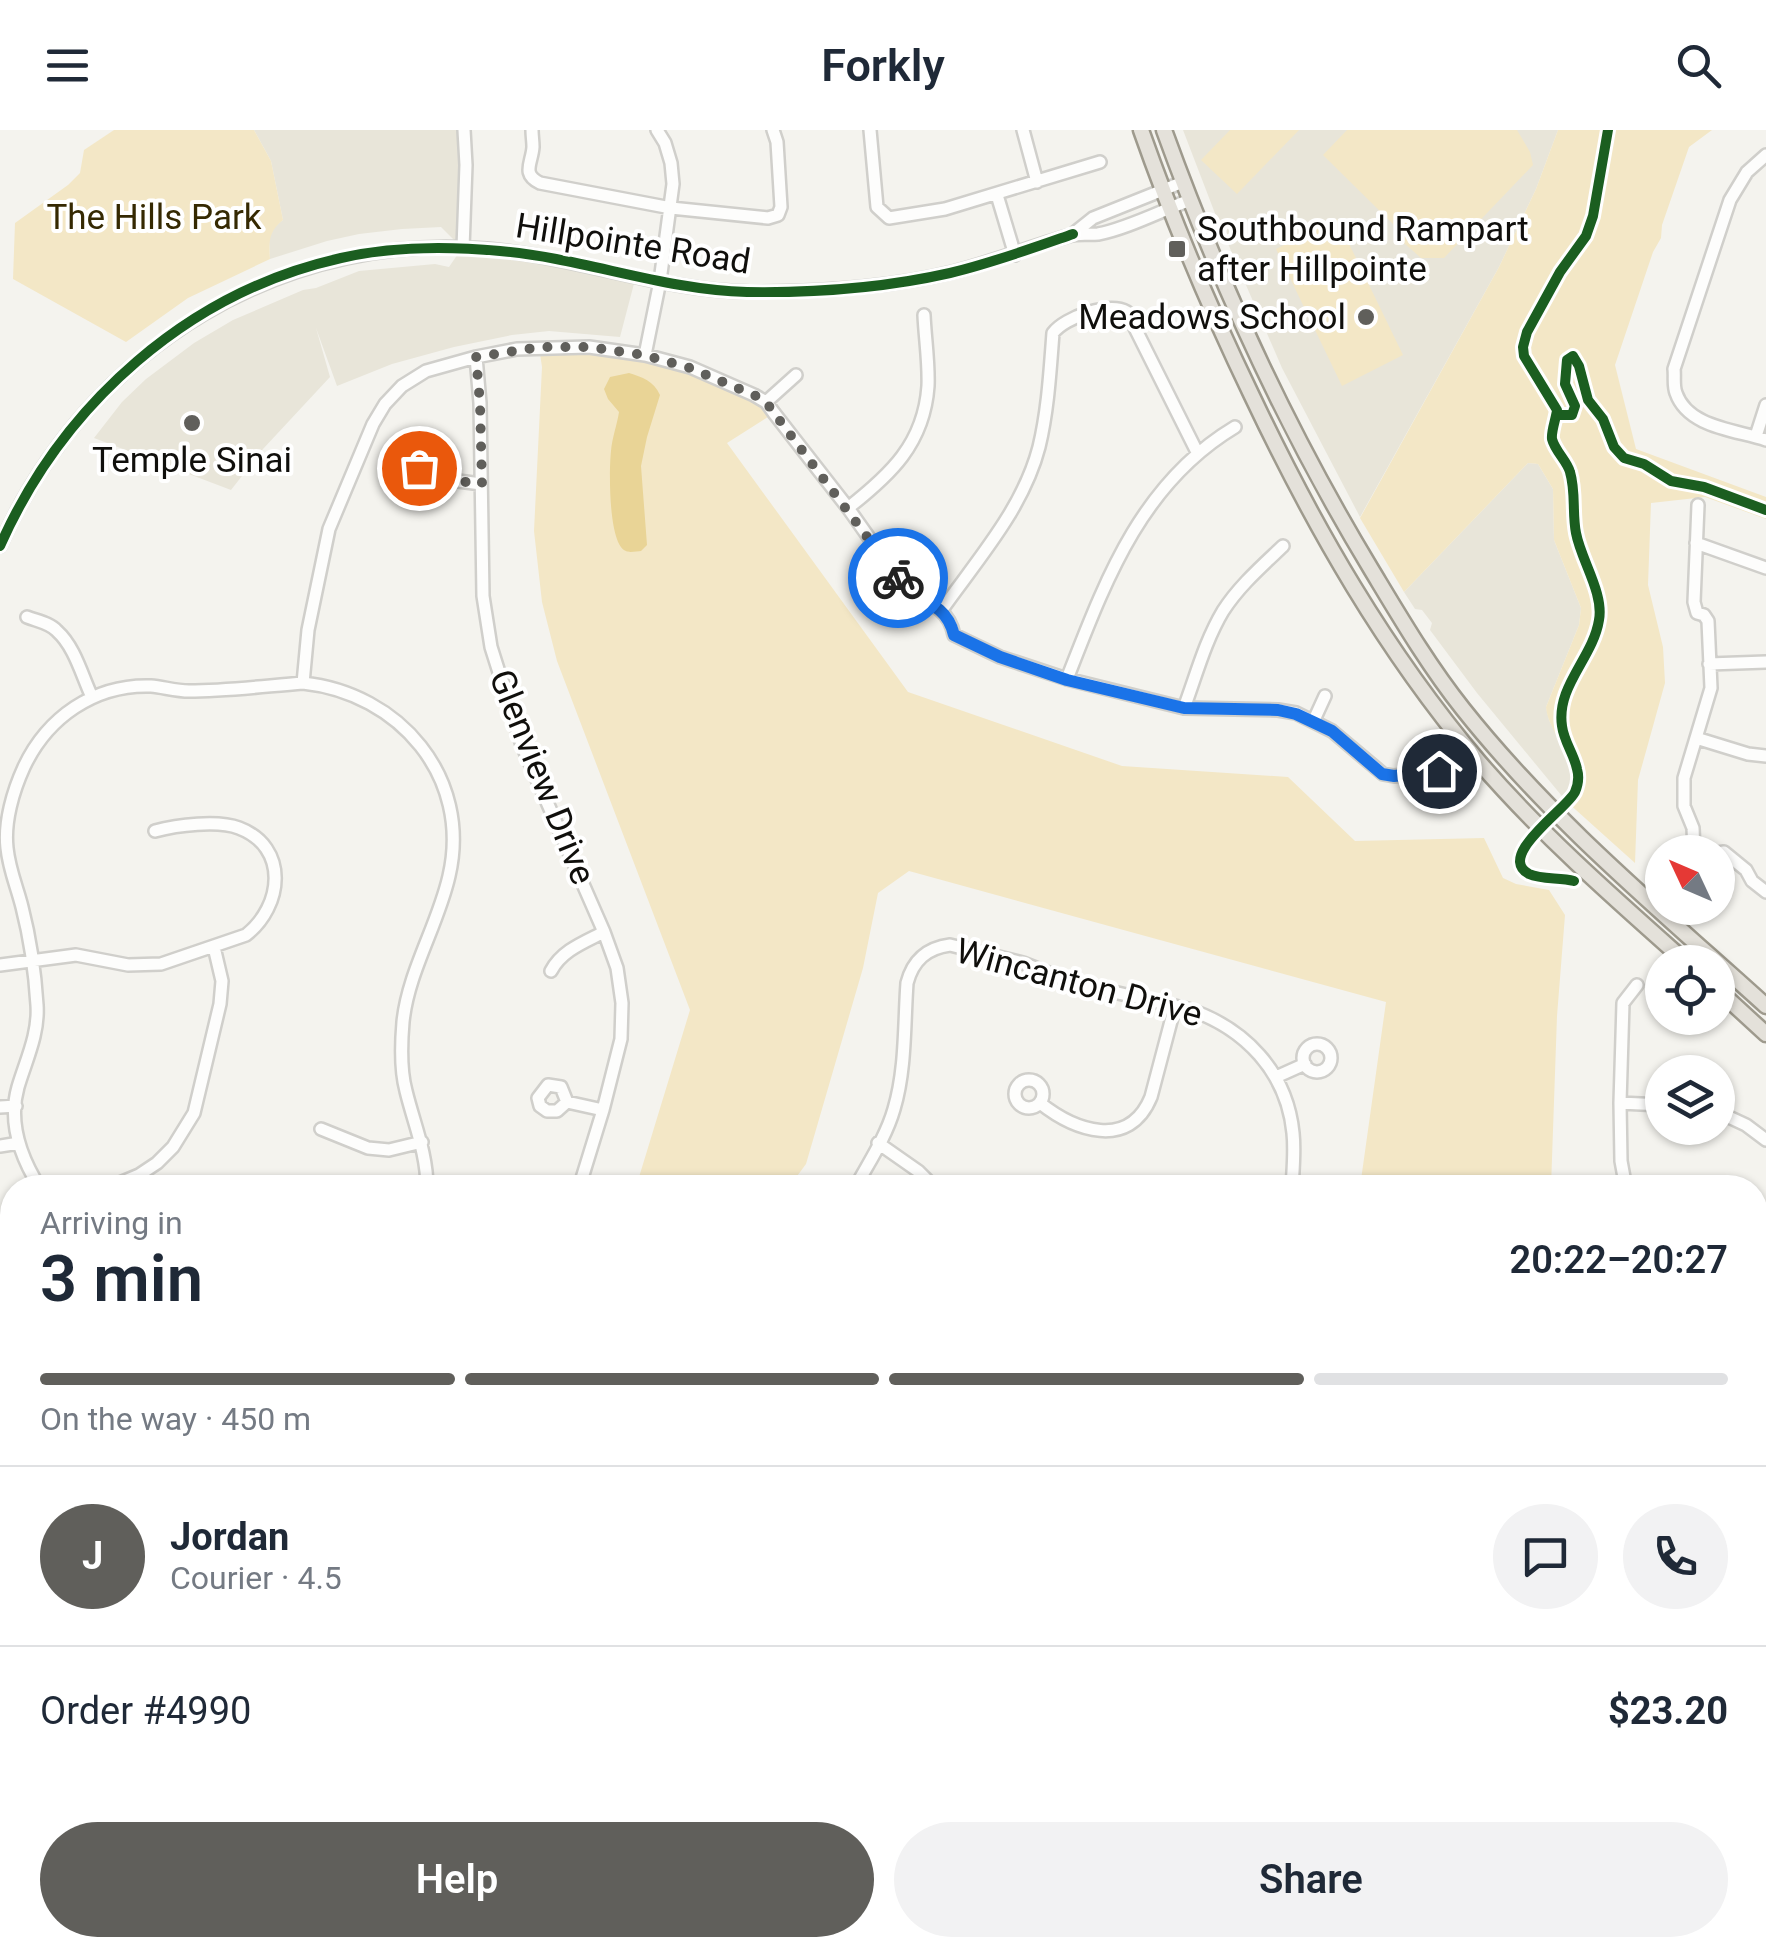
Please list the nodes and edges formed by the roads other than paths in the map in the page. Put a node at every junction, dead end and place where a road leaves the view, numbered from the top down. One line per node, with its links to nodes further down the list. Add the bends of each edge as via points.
1 (464, 130): 19 (street)
2 (532, 130): 16 (street, via 532,180)
3 (657, 130): 16 (street, via 671,163)
4 (773, 130): 16 (street, via 778,215)
5 (870, 130): 14 (street, via 883,215 946,209)
6 (1023, 130): 11 (street)
7 (1141, 130): 13 (main road)
8 (1164, 130): 12 (main road)
9 (1766, 155): 29 (street, via 1730,200 1674,369 1683,406 1709,424)
10 (1100, 162): 11 (street)
11 (1037, 182): 14 (street)
12 (1183, 182): 13 (street, Hillpointe Road); 15 (main road)
13 (1162, 190): 17 (main road); 18 (street, Hillpointe Road, via 1093,218)
14 (996, 195): 20 (street)
15 (1190, 200): 17 (street, Hillpointe Road); 43 (main road, via 1270,386)
16 (671, 208): 21 (street)
17 (1169, 208): 18 (street, Hillpointe Road, via 1098,234); 46 (main road, via 1290,476)
18 (1073, 234): 20 (street, Hillpointe Road)
19 (463, 248): 21 (street, Hillpointe Road); 36 (street, Hillpointe Road, via 398,250 318,264 187,323 131,365 76,420)
20 (1015, 254): 21 (street, Hillpointe Road, via 861,287 748,292)
21 (660, 281): 23 (street)
22 (924, 315): 34 (street, via 928,385 918,429 894,469)
23 (644, 355): 24 (street, via 540,347); 26 (street, via 726,381)
24 (476, 357): 32 (street, Glenview Drive); 45 (street, via 426,371 402,386 373,424 328,529)
25 (796, 375): 26 (street)
26 (766, 402): 34 (street)
27 (1766, 405): 29 (street)
28 (1234, 426): 30 (street)
29 (1761, 438)
30 (1198, 452): 39 (street, via 1127,312 1107,308 1060,324 1053,333 1046,415 1028,480); 44 (street, via 1128,539)
31 (420, 476): 32 (street)
32 (482, 484): 58 (street, Glenview Drive, via 483,596 491,647 522,745)
33 (1698, 506): 35 (street)
34 (848, 508): 39 (street, via 913,600)
35 (1696, 543): 38 (street); 42 (street, via 1694,602 1708,622)
36 (0, 546)
37 (1284, 546): 49 (street, via 1223,612)
38 (1766, 568)
39 (941, 611): 44 (street, via 954,635 968,643)
40 (27, 617): 48 (street, via 58,631)
41 (1766, 662): 42 (street)
42 (1710, 664): 51 (street)
43 (1438, 677): 46 (main road); 67 (main road, via 1566,824)
44 (1067, 680): 49 (street)
45 (303, 683): 48 (street, via 188,691 130,687); 81 (street, via 356,695 389,714 415,738 448,801 450,875 407,1001 401,1053)
46 (1421, 690): 59 (main road, via 1530,818)
47 (1325, 696): 50 (street)
48 (92, 697): 61 (street, via 58,720 32,750 8,819 9,867)
49 (1184, 708): 50 (street, via 1278,710)
50 (1314, 720): 53 (street, via 1382,774)
51 (1696, 738): 52 (street); 55 (street, via 1684,778)
52 (1766, 756)
53 (1439, 771)
54 (155, 832): 60 (street, via 223,824 249,832 267,851 275,890 266,915 246,935)
55 (1693, 835)
56 (1735, 861): 57 (street)
57 (1766, 892)
58 (604, 932): 63 (street, via 574,946); 77 (street, Glenview Drive, via 622,1003)
59 (1667, 945)
60 (214, 947): 61 (street, via 161,964 76,955); 86 (street, via 220,1004 194,1113 173,1147)
61 (31, 959): 62 (street); 75 (street, via 38,1009)
62 (0, 965)
63 (551, 970)
64 (1637, 985): 73 (street, via 1624,1003)
65 (1735, 1005): 68 (main road)
66 (1175, 1006): 70 (street, Wincanton Drive, via 1234,1030); 72 (street, via 1150,1102 1134,1122 1111,1130 1082,1128); 83 (street, Wincanton Drive, via 940,946 914,964 908,978 899,1089)
67 (1766, 1006)
68 (1765, 1031)
69 (1305, 1064): 70 (street)
70 (1276, 1077): 91 (street, Wincanton Drive, via 1293,1128)
71 (567, 1102): 77 (street)
72 (1040, 1103)
73 (1620, 1103): 74 (street); 92 (street)
74 (1645, 1104)
75 (16, 1106): 76 (street); 82 (street)
76 (0, 1107)
77 (604, 1110): 88 (street, Glenview Drive)
78 (1735, 1120): 80 (street)
79 (321, 1129): 81 (street, via 368,1148)
80 (1766, 1140)
81 (422, 1142): 87 (street)
82 (19, 1143): 84 (street); 85 (street)
83 (878, 1144): 89 (street); 90 (street)
84 (0, 1146)
85 (32, 1175)
86 (139, 1175)
87 (427, 1175)
88 (584, 1175)
89 (862, 1175)
90 (922, 1175)
91 (1292, 1175)
92 (1624, 1175)

